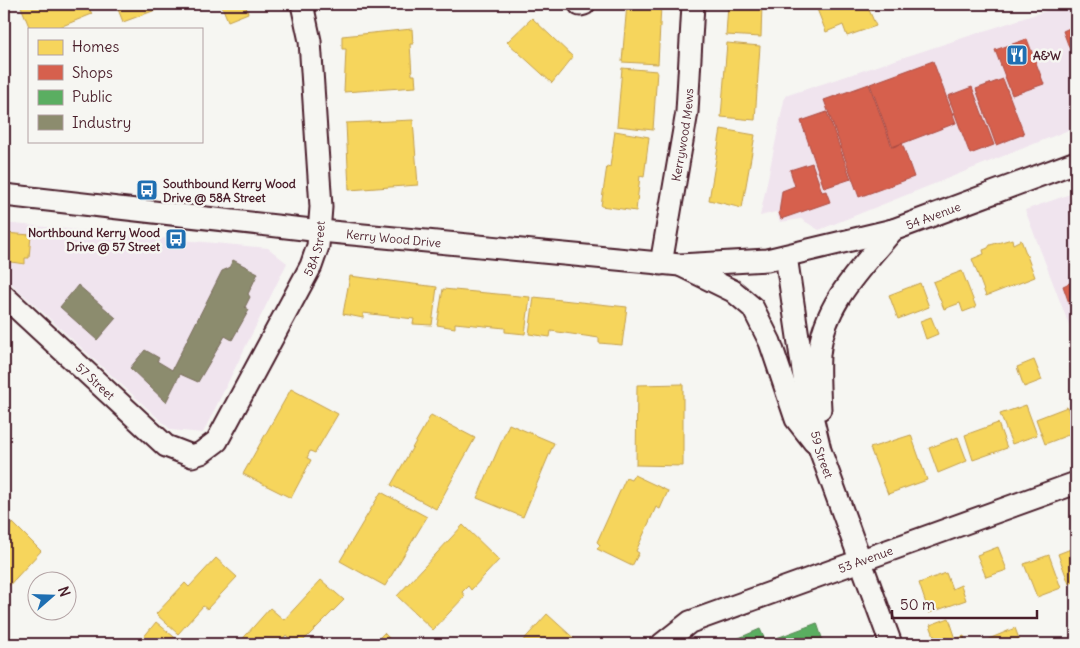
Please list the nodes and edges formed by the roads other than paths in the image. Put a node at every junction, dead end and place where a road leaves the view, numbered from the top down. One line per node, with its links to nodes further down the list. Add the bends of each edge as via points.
1 (302, 4): 6 (street, 58A Street, via 310,41)
2 (693, 4): 8 (street, Kerrywood Mews, via 687,112)
3 (1076, 162): 5 (street, 54 Avenue)
4 (4, 195): 6 (street, Kerry Wood Drive)
5 (893, 230): 7 (street, 54 Avenue); 10 (street, via 836,300 829,315 819,355)
6 (321, 231): 8 (street, Kerry Wood Drive); 11 (street, 58A Street, via 311,266 223,431 210,447)
7 (786, 256): 8 (street, Kerry Wood Drive, via 752,261); 10 (street, 59 Street, via 806,391)
8 (670, 264): 10 (street, via 733,291 753,308 770,342 796,419)
9 (4, 296): 11 (street, 57 Street, via 156,437 176,451)
10 (820, 450): 13 (street, 59 Street)
11 (192, 456)
12 (1076, 483): 13 (street, 53 Avenue)
13 (861, 561): 14 (street, 53 Avenue, via 690,622); 15 (street, 59 Street)
14 (662, 644)
15 (891, 644)

